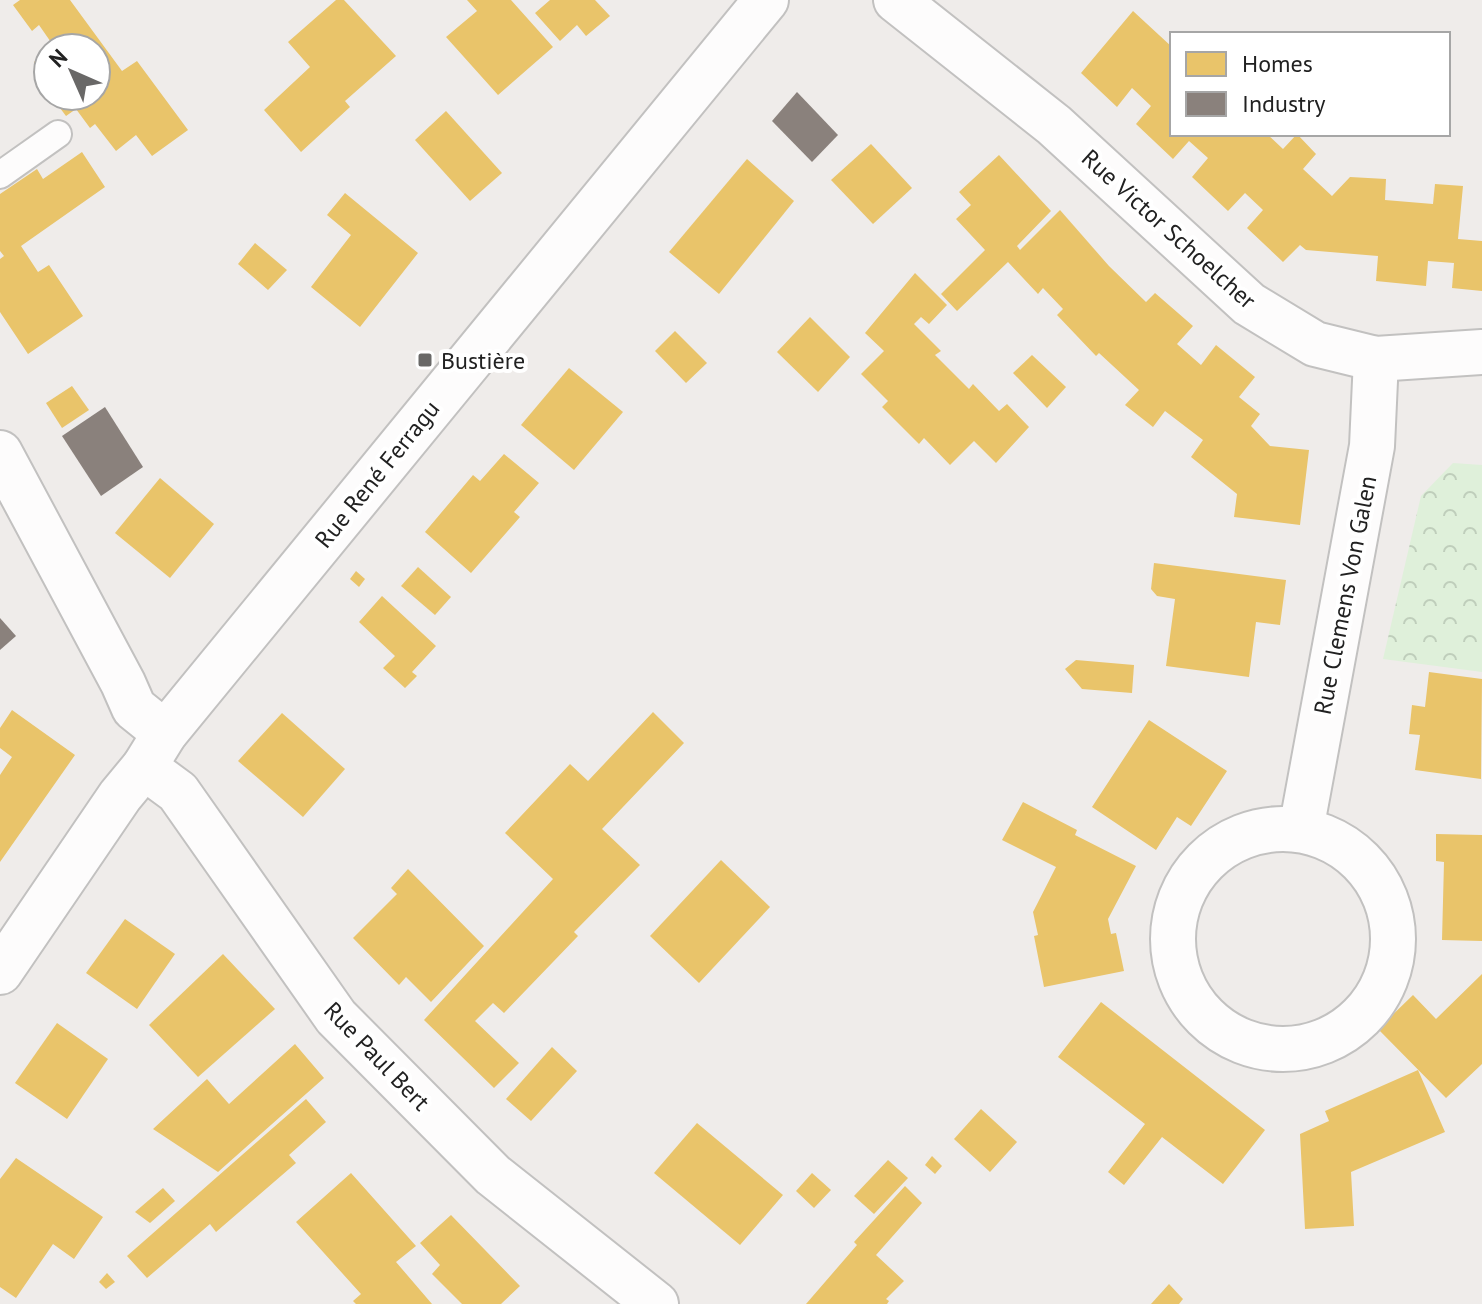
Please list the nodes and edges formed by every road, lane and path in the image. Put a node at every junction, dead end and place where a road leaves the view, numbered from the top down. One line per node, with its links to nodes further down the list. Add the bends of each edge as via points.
1 (766, 0): 8 (street, Rue René Ferragu)
2 (896, 0): 6 (street, Rue Victor Schoelcher, via 1054,125 1249,304 1315,344)
3 (58, 134): 4 (lane)
4 (0, 175)
5 (1482, 352): 6 (street, Rue Victor Schoelcher)
6 (1376, 359): 9 (street, Rue Clemens Von Galen, via 1372,446)
7 (0, 453): 8 (street, Rue Paul Bert)
8 (155, 750): 10 (street, Rue René Ferragu); 11 (street, Rue Paul Bert, via 178,792 336,1017 493,1175)
9 (1301, 830): 9 (street, via 1330,839 1375,877 1394,933 1381,991 1363,1015 1341,1034 1313,1046 1280,1050 1248,1044 1219,1029 1195,1006 1179,978 1173,945 1176,913 1189,882 1210,857 1237,839 1269,830)
10 (0, 972)
11 (656, 1304)

